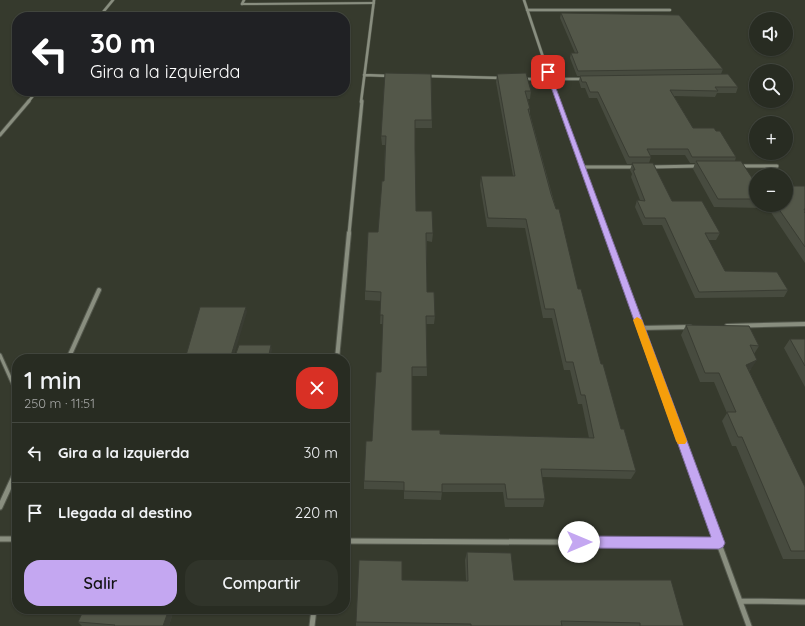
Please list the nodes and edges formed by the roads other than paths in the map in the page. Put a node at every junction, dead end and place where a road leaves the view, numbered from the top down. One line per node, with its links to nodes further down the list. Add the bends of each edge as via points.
1 (113, 0): 8 (street)
2 (244, 0): 5 (street)
3 (524, 0): 6 (street)
4 (374, 2): 5 (lane); 9 (street)
5 (242, 4)
6 (527, 10): 7 (street); 15 (street)
7 (670, 10)
8 (103, 12)
9 (364, 75): 10 (street); 28 (street)
10 (395, 76)
11 (426, 76): 12 (street)
12 (504, 78)
13 (519, 79): 15 (street)
14 (590, 79): 15 (street)
15 (550, 80): 21 (street)
16 (33, 96): 17 (street)
17 (0, 135)
18 (707, 166): 21 (street)
19 (738, 166): 20 (street)
20 (777, 166)
21 (582, 167): 26 (street)
22 (99, 290): 27 (street)
23 (805, 324): 25 (street)
24 (695, 326): 26 (street)
25 (719, 326)
26 (640, 328): 36 (street)
27 (70, 354)
28 (337, 354)
29 (0, 355): 30 (lane)
30 (12, 382)
31 (12, 481): 32 (street)
32 (0, 507)
33 (0, 539): 34 (street)
34 (12, 539)
35 (350, 541): 36 (street)
36 (719, 543): 37 (street)
37 (740, 601): 38 (street); 41 (street)
38 (805, 602)
39 (313, 614): 40 (street)
40 (312, 626)
41 (749, 626)

